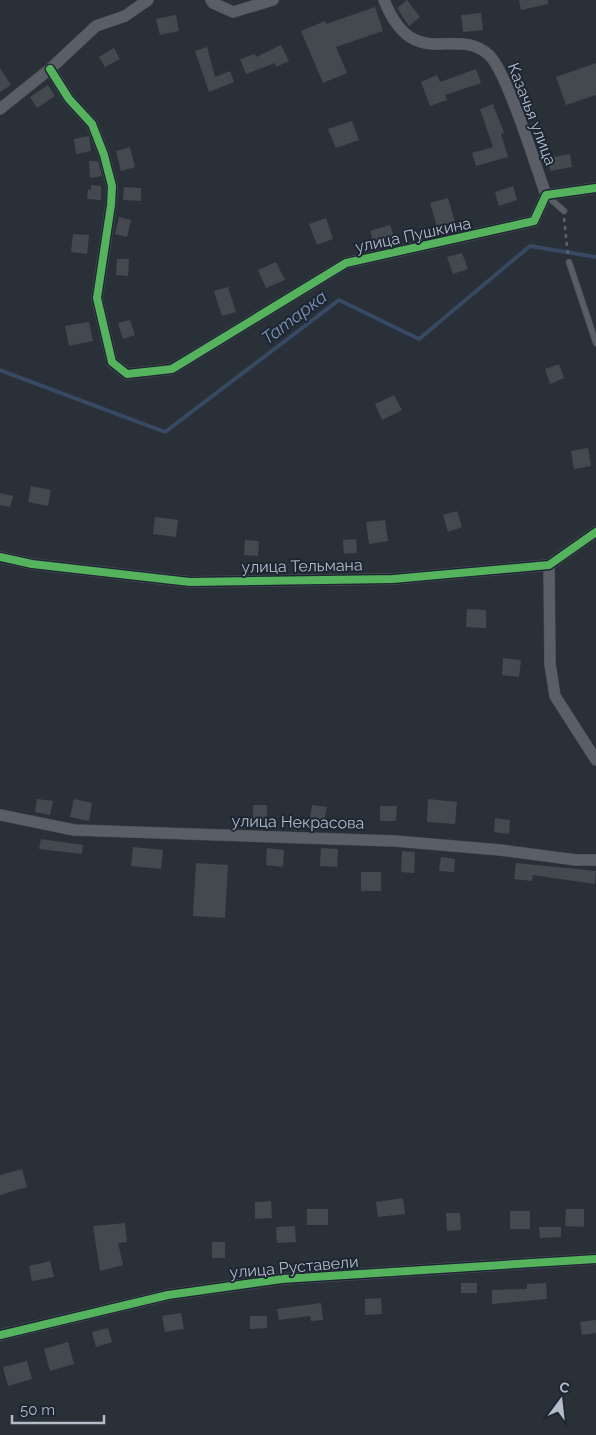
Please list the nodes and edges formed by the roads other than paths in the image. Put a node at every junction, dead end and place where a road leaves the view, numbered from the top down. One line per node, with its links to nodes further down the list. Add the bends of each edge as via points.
1 (148, 0): 5 (street, via 125,16 96,26)
2 (211, 0): 3 (street, via 233,12)
3 (273, 0)
4 (384, 0): 8 (street, Казачья улица, via 391,17 413,40 432,45 467,45 489,55 498,67 509,94)
5 (50, 69): 6 (street); 8 (street, улица Пушкина, via 69,99 92,124 112,186 97,298 112,362 127,374 172,369 346,263 534,221)
6 (0, 109)
7 (596, 188): 8 (street)
8 (546, 195): 9 (lane)
9 (564, 211)
10 (569, 262): 11 (lane)
11 (596, 343)
12 (596, 532): 14 (street, улица Тельмана)
13 (0, 558): 14 (street, улица Тельмана, via 190,582 393,579)
14 (549, 565): 15 (street, via 550,664 555,696)
15 (596, 760)
16 (0, 815): 17 (street, улица Некрасова, via 74,830 395,841)
17 (596, 860)
18 (596, 1259): 19 (street, улица Руставели, via 282,1279 168,1294)
19 (0, 1335)

